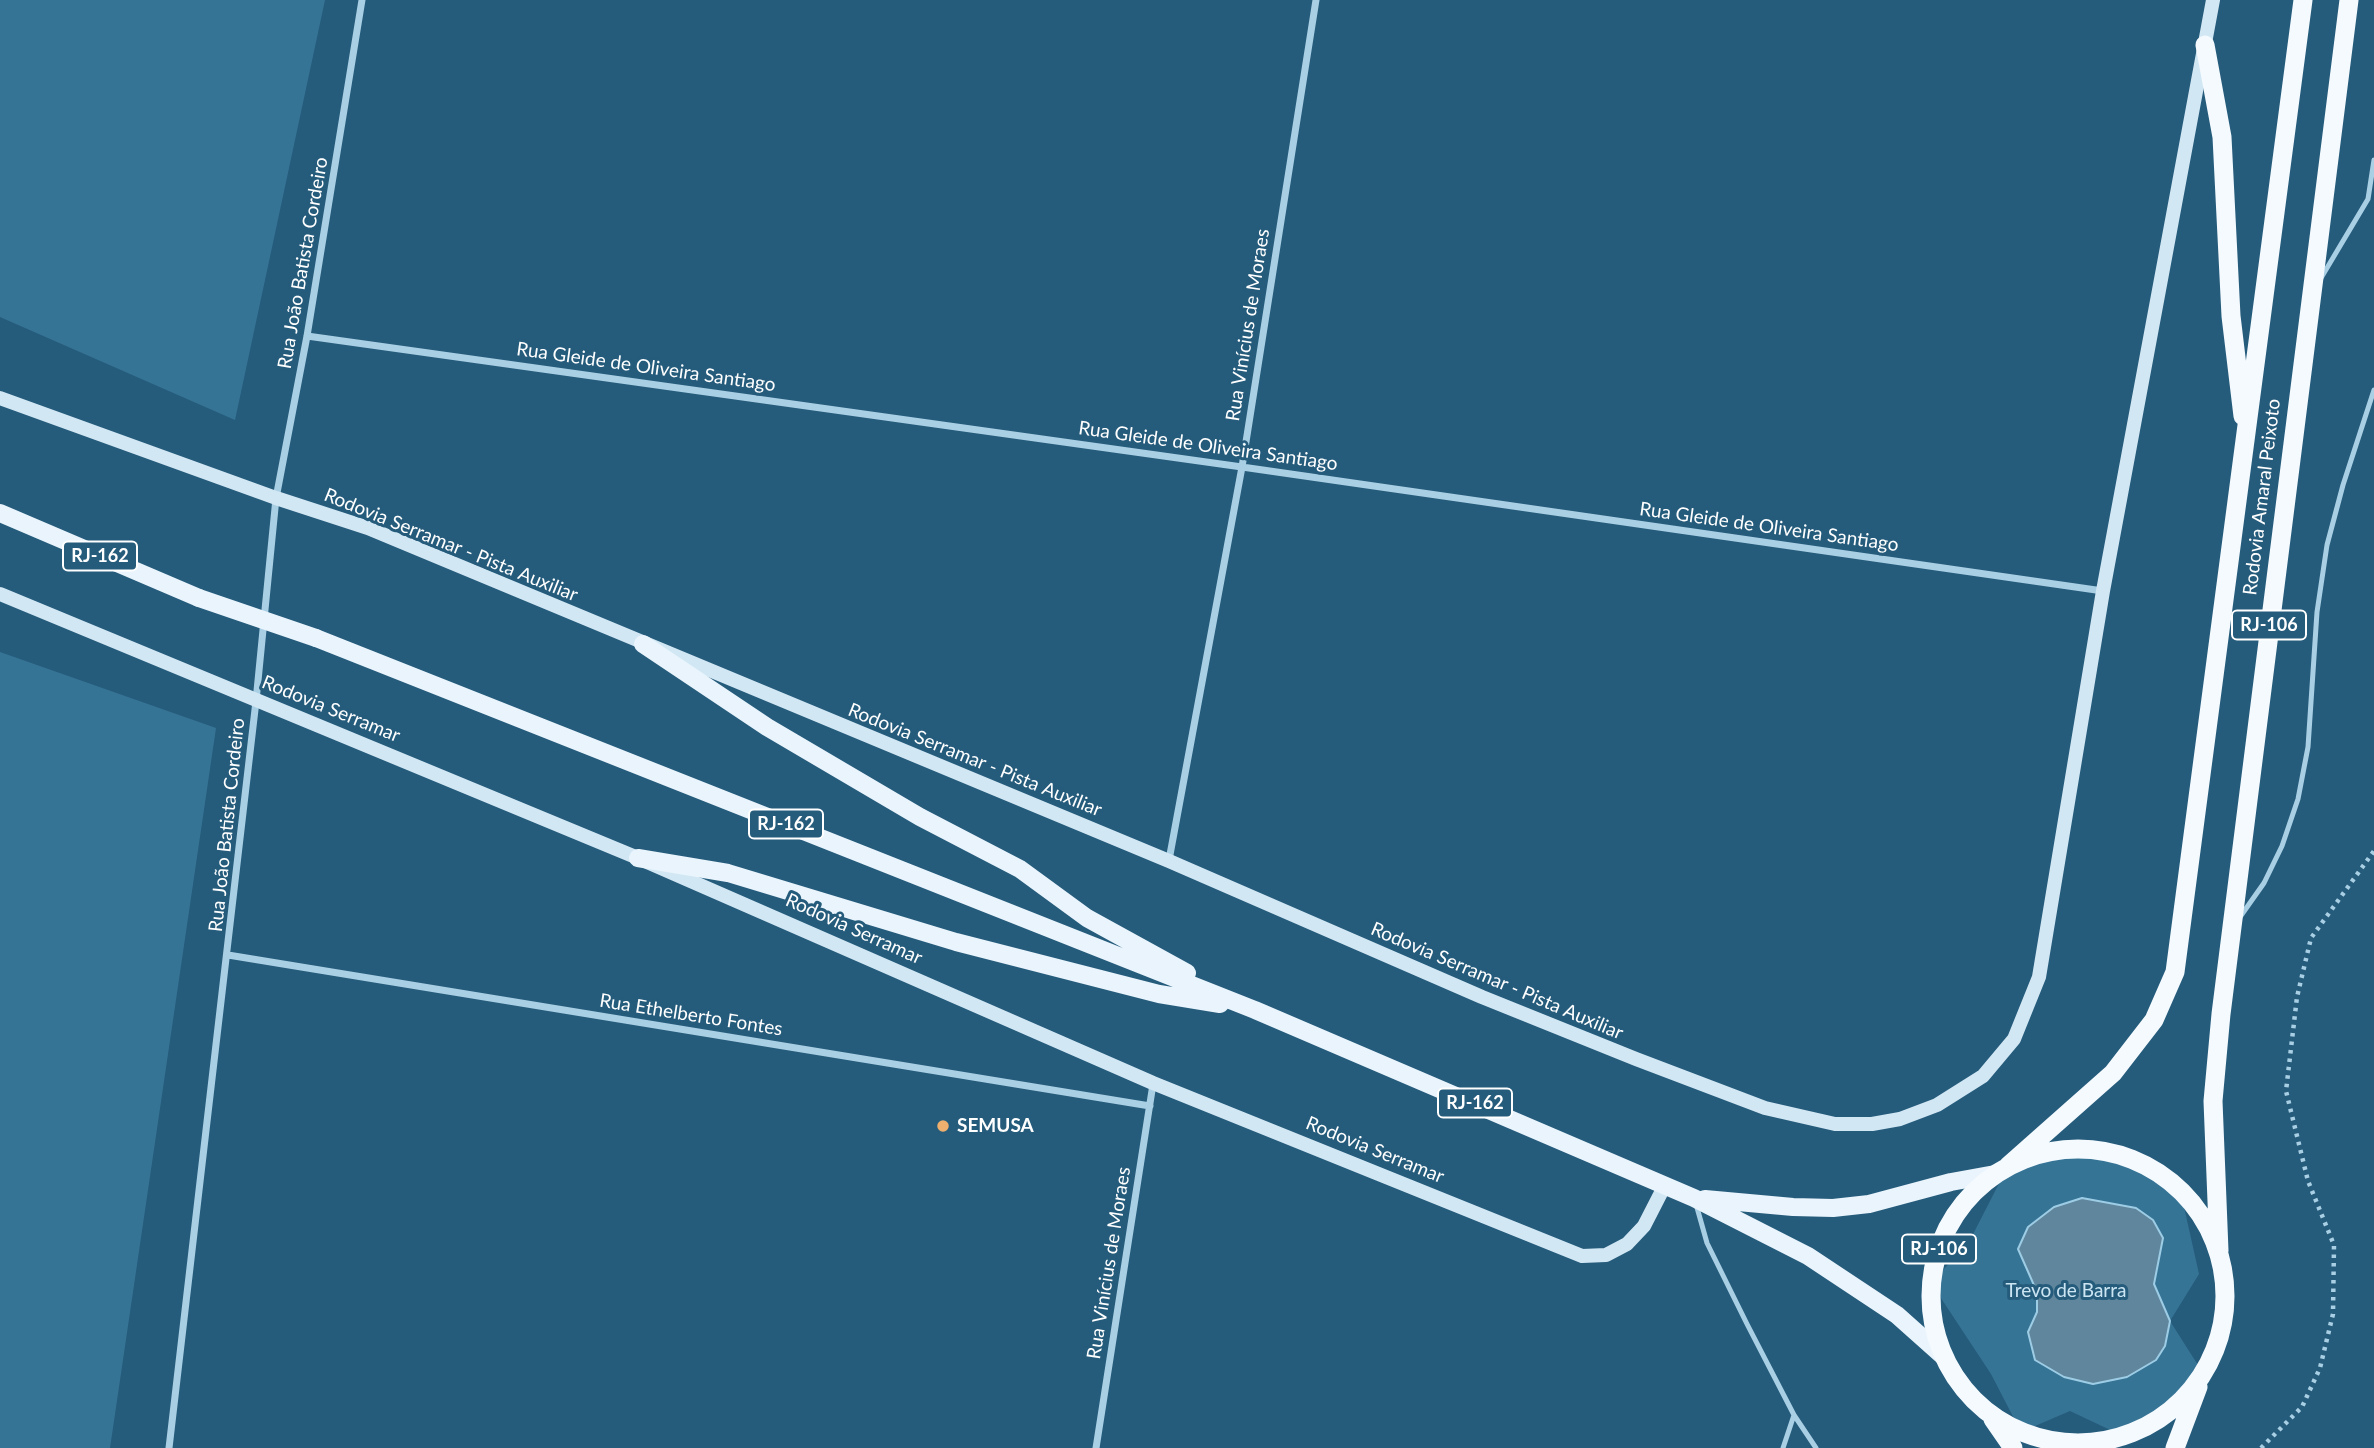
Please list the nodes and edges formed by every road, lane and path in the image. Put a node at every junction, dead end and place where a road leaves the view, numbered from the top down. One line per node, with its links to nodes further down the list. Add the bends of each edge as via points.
1 (362, 0): 9 (street, Rua João Batista Cordeiro)
2 (1316, 0): 13 (street, Rua Vinícius de Moraes)
3 (2213, 0): 6 (main road, Rodovia Serramar - Pista Auxiliar)
4 (2304, 0): 12 (highway, Rodovia Amaral Peixoto / RJ-106)
5 (2349, 0): 8 (highway, Rodovia Amaral Peixoto / RJ-106)
6 (2205, 45): 12 (highway, via 2222,137 2231,316); 16 (main road, Rodovia Serramar - Pista Auxiliar)
7 (2374, 160): 8 (lane, via 2368,200)
8 (2312, 292): 23 (highway, Rodovia Amaral Peixoto / RJ-106)
9 (307, 336): 13 (street, Rua Gleide de Oliveira Santiago); 14 (street, Rua João Batista Cordeiro)
10 (2374, 390): 23 (lane, via 2327,545 2317,612 2308,747 2298,799 2264,883)
11 (0, 398): 14 (main road, Rodovia Serramar - Pista Auxiliar)
12 (2246, 441): 28 (highway, Rodovia Amaral Peixoto / RJ-106, via 2175,972 2154,1020 2113,1073)
13 (1242, 467): 16 (street, Rua Gleide de Oliveira Santiago); 22 (street, Rua Vinícius de Moraes)
14 (276, 498): 18 (main road, Rodovia Serramar - Pista Auxiliar, via 368,528); 19 (street, Rua João Batista Cordeiro)
15 (0, 513): 25 (main road, RJ-162, bridge, via 199,598 316,638)
16 (2103, 591): 22 (main road, Rodovia Serramar - Pista Auxiliar, via 2039,977 2014,1039 1983,1076 1937,1105 1900,1119 1835,1124 1765,1108 1482,997)
17 (0, 594): 19 (main road, Rodovia Serramar)
18 (643, 644): 22 (main road, Rodovia Serramar - Pista Auxiliar); 25 (main road, via 767,727 920,817 1020,869 1087,918)
19 (256, 701): 21 (main road, Rodovia Serramar); 24 (street, Rua João Batista Cordeiro)
20 (2374, 851): 42 (path, via 2311,938 2297,997 2286,1091 2308,1181 2334,1245 2333,1314 2319,1368 2302,1407)
21 (638, 858): 25 (main road, via 728,873 956,942 1159,994); 26 (main road, Rodovia Serramar)
22 (1169, 861)
23 (2231, 932): 31 (highway, Rodovia Amaral Peixoto / RJ-106, via 2213,1101)
24 (228, 955): 27 (street, Rua Ethelberto Fontes); 36 (street, Rua João Batista Cordeiro)
25 (1255, 1010): 29 (main road, RJ-162)
26 (1153, 1083): 27 (street, Rua Vinícius de Moraes); 29 (main road, Rodovia Serramar, via 1582,1256 1606,1255 1627,1244 1644,1226)
27 (1150, 1106): 37 (street, Rua Vinícius de Moraes)
28 (2001, 1170): 30 (main road, RJ-162, via 1869,1205 1793,1207); 31 (highway, RJ-106, via 2042,1153 2079,1148 2116,1153 2150,1167 2180,1189 2204,1217); 32 (highway, RJ-106, via 1963,1204 1941,1241 1931,1283 1932,1320)
29 (1665, 1185): 30 (main road, RJ-162)
30 (1694, 1198): 32 (main road, RJ-162, via 1808,1256 1897,1315); 34 (lane, via 1707,1243)
31 (2219, 1251): 33 (highway, RJ-106, via 2226,1292 2221,1334)
32 (1943, 1356): 35 (highway, RJ-106, via 1963,1388)
33 (2203, 1373): 35 (highway, RJ-106, via 2182,1400 2123,1436 2089,1442 2054,1441 2021,1432); 41 (highway, RJ-106)
34 (1794, 1415): 38 (lane); 39 (lane)
35 (1991, 1415): 40 (highway, RJ-106)
36 (169, 1448)
37 (1096, 1448)
38 (1783, 1448)
39 (1815, 1448)
40 (2012, 1448)
41 (2175, 1448)
42 (2261, 1448)

